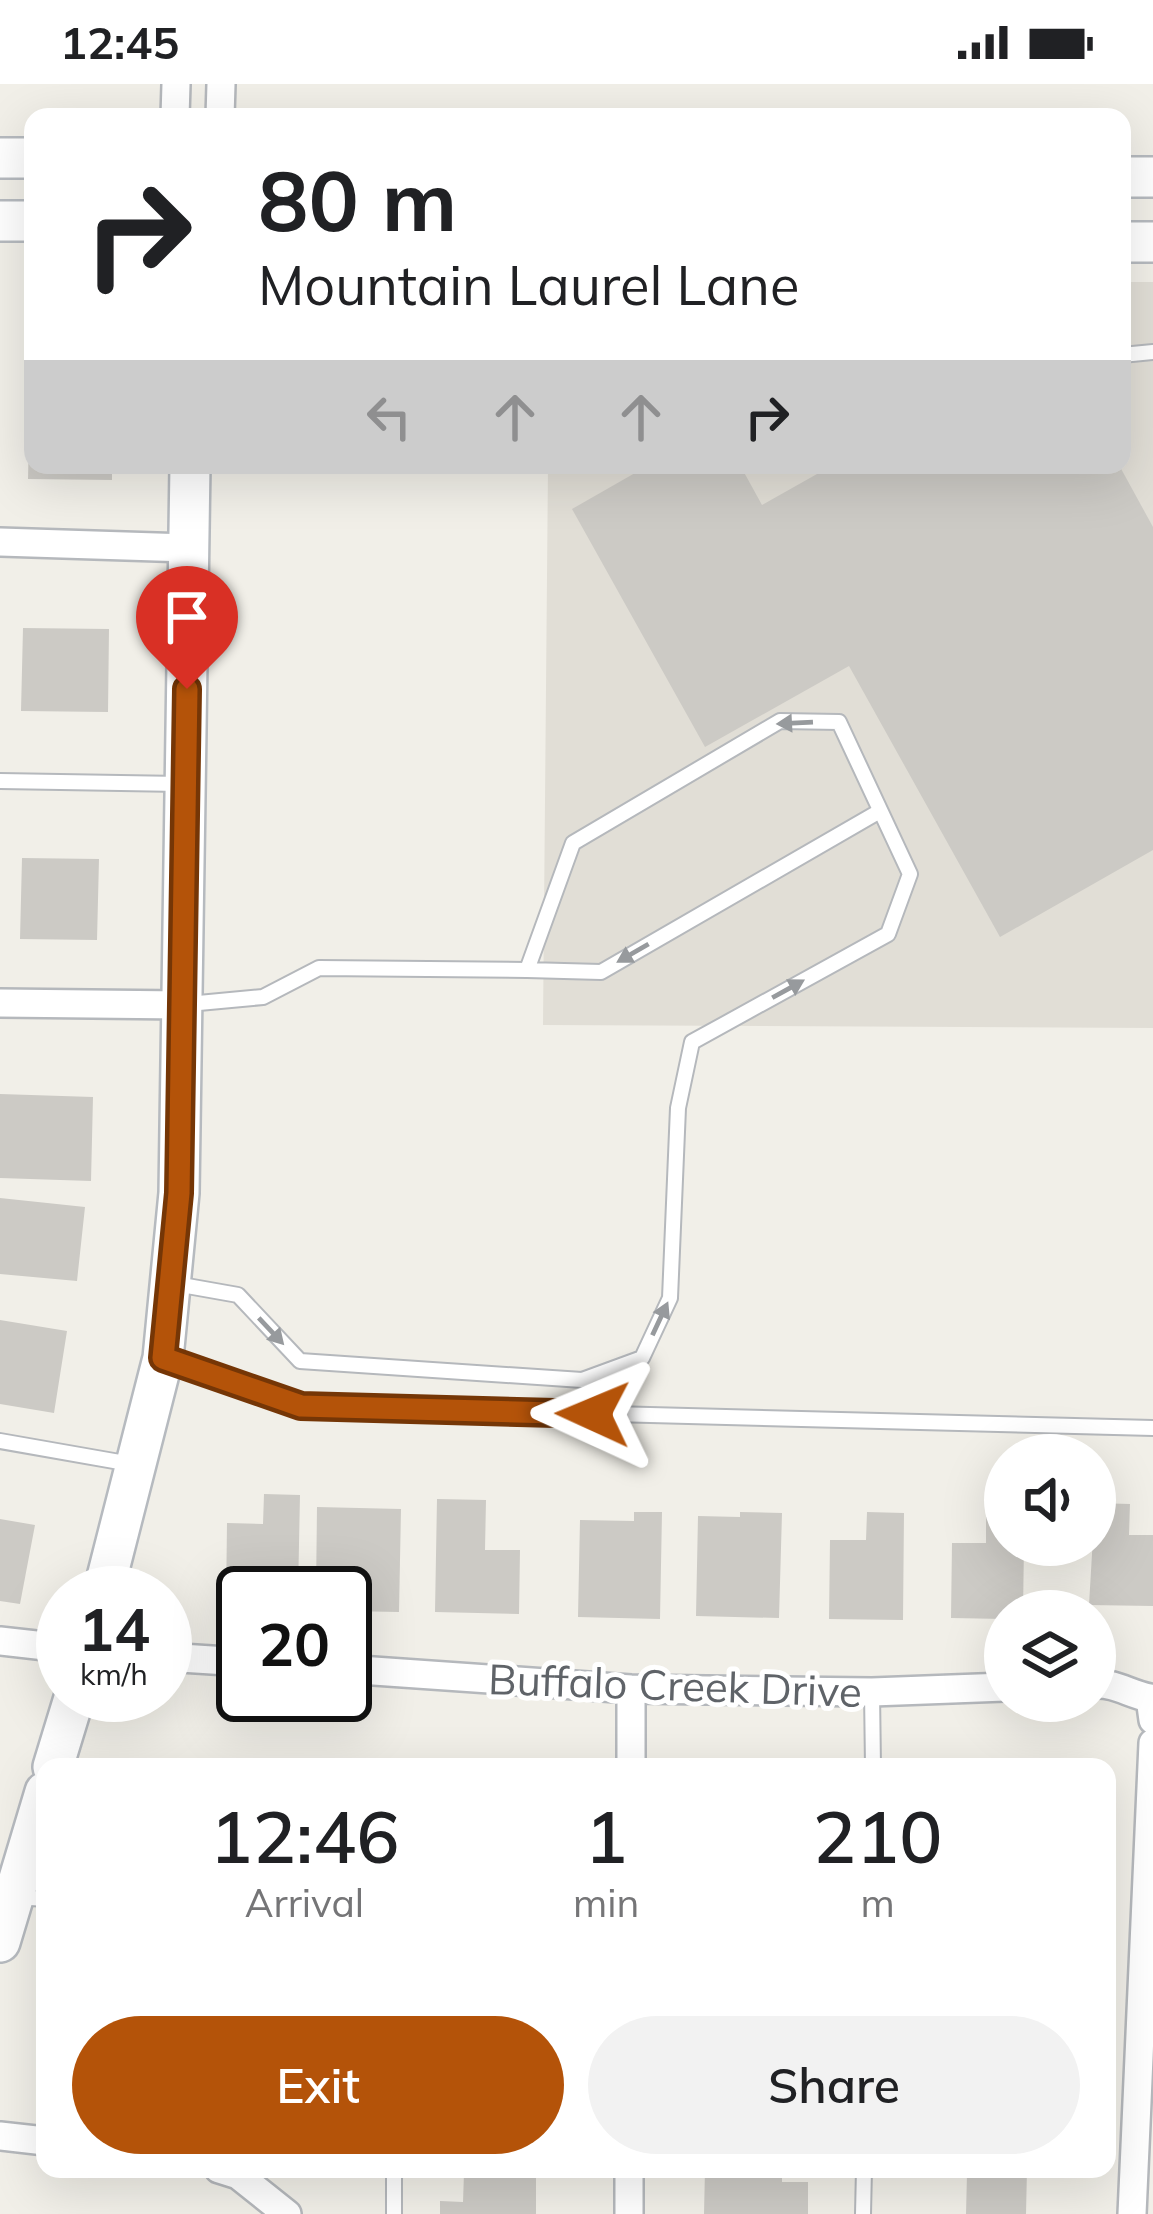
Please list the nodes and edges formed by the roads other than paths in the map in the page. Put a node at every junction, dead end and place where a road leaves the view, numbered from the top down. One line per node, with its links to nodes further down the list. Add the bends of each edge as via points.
1 (190, 474): 3 (street)
2 (0, 542): 3 (street)
3 (188, 548): 5 (street)
4 (0, 781): 5 (lane)
5 (186, 784): 9 (street)
6 (880, 811): 7 (lane, one-way to 7, via 601,972); 7 (lane, one-way to 7, via 838,722 780,721 573,843); 10 (lane, one-way to 6, via 238,1295 300,1361 582,1380 642,1358 670,1298 678,1108 692,1042 888,934 910,874)
7 (527, 970): 9 (lane, via 320,968 263,997)
8 (0, 1003): 9 (street)
9 (183, 1005): 10 (street)
10 (170, 1283): 11 (street)
11 (163, 1358): 12 (lane, via 301,1406); 14 (street)
12 (1153, 1428)
13 (0, 1441): 14 (lane)
14 (136, 1465): 15 (street)
15 (110, 1566)
16 (0, 1641): 17 (street)
17 (36, 1645)
18 (372, 1671): 21 (street, Buffalo Creek Drive)
19 (1116, 1685): 23 (street, via 1150,1697)
20 (984, 1688): 22 (street, Buffalo Creek Drive)
21 (631, 1690): 22 (street, Buffalo Creek Drive); 27 (street)
22 (872, 1692): 28 (lane)
23 (1153, 1720)
24 (66, 1722): 26 (street)
25 (1153, 1743): 42 (street)
26 (55, 1758)
27 (631, 1758)
28 (873, 1758)
29 (36, 1828): 30 (street)
30 (19, 1897): 31 (street)
31 (0, 1942)
32 (0, 2136): 33 (street)
33 (36, 2140)
34 (242, 2178): 38 (street)
35 (394, 2178): 39 (lane)
36 (629, 2178): 40 (street)
37 (864, 2178): 41 (lane)
38 (287, 2214)
39 (394, 2214)
40 (629, 2214)
41 (863, 2214)
42 (1132, 2214)

